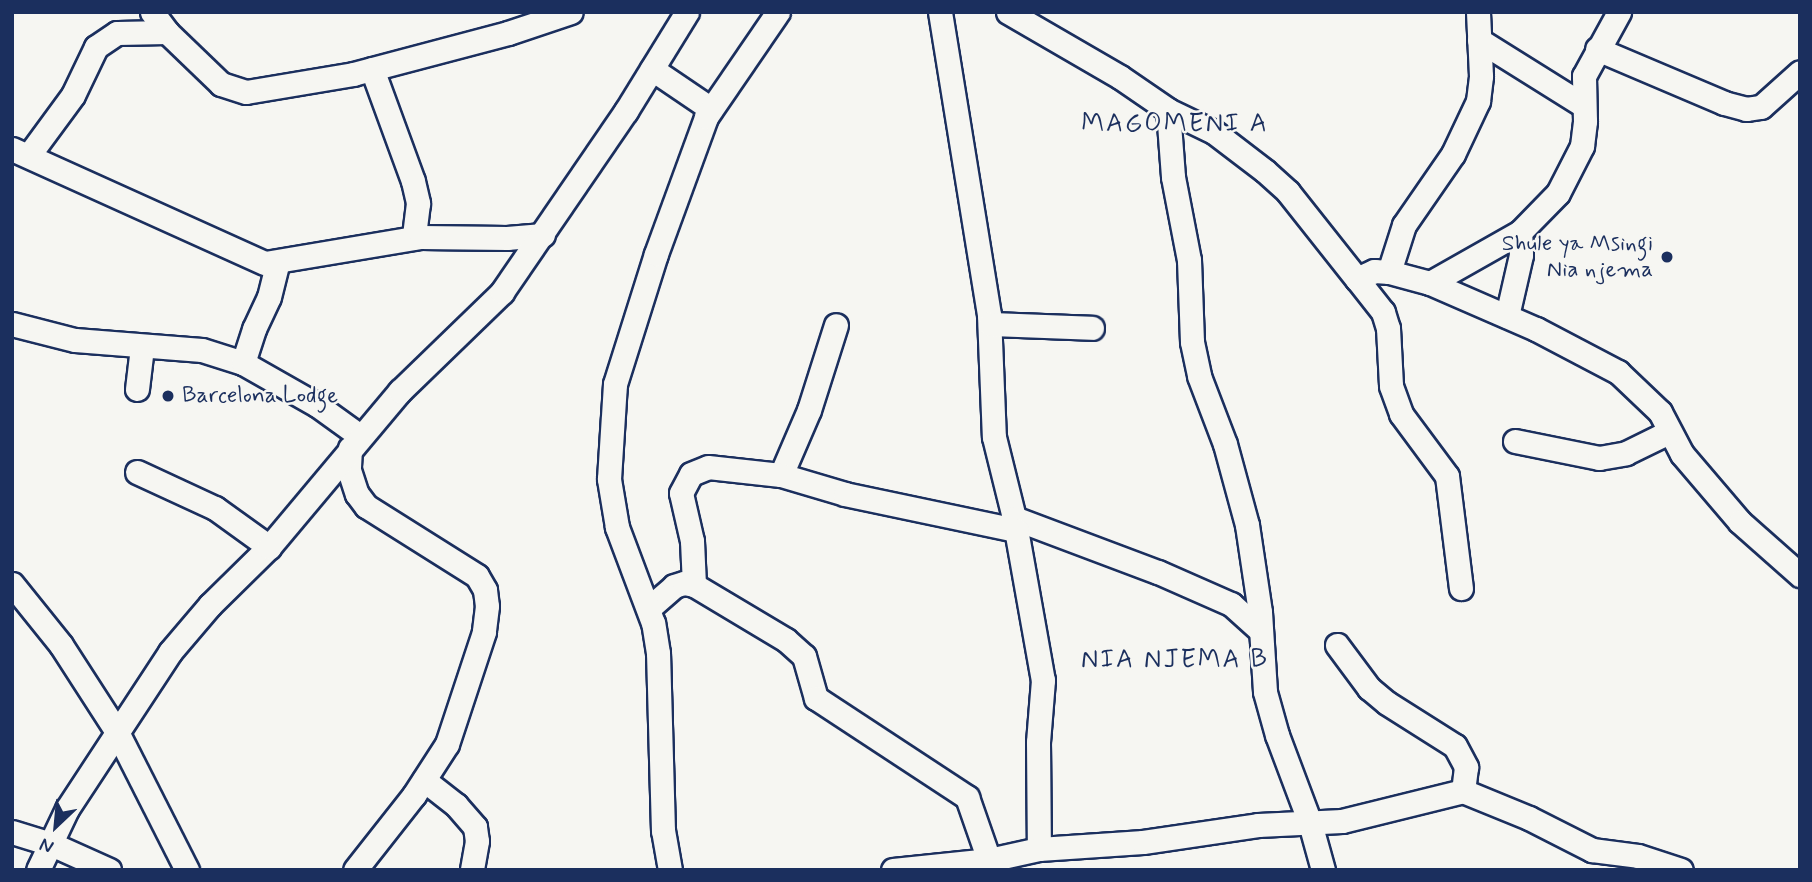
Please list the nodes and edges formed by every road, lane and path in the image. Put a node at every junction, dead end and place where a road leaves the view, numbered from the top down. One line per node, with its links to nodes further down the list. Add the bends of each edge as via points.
1 (152, 12): 9 (street)
2 (572, 12): 12 (street)
3 (687, 12): 13 (street)
4 (778, 12): 16 (street)
5 (940, 12): 28 (street)
6 (1008, 12): 17 (street)
7 (1478, 12): 10 (street)
8 (1619, 12): 11 (street)
9 (167, 32): 12 (street, via 222,84 246,92); 18 (street, via 117,33 96,47 73,95)
10 (1479, 40): 15 (street); 23 (street, via 1481,76 1470,122 1404,225)
11 (1597, 49): 14 (street, via 1746,108 1761,107); 15 (street, via 1584,76)
12 (372, 69): 21 (street, via 413,181 418,203)
13 (652, 69): 16 (street); 20 (street)
14 (1800, 72)
15 (1583, 105): 19 (street, via 1582,146 1572,171 1558,193)
16 (711, 109): 45 (street, via 667,221 615,384 609,479 612,506)
17 (1168, 110): 24 (street, via 1214,132 1265,171 1288,192); 46 (street, via 1173,177 1189,260 1192,342 1247,525)
18 (21, 152): 22 (street, via 217,243)
19 (1520, 232): 25 (street); 26 (street, via 1521,255)
20 (543, 235): 21 (street); 36 (street, via 502,292 400,391)
21 (414, 238): 22 (street)
22 (277, 264): 32 (street)
23 (1388, 272): 24 (street, via 1374,271); 25 (street)
24 (1357, 279): 44 (street, via 1383,312 1391,386 1401,414 1447,476)
25 (1430, 283): 26 (street)
26 (1507, 316): 34 (street, via 1618,372 1660,412)
27 (12, 324): 31 (street, via 75,340)
28 (990, 324): 30 (street); 39 (street, via 994,437)
29 (836, 326): 38 (street, via 809,410)
30 (1092, 328)
31 (142, 347): 32 (street, via 202,350); 33 (street)
32 (243, 363): 36 (street, via 317,405)
33 (137, 389)
34 (1670, 432): 35 (street, via 1626,453 1599,458); 41 (street, via 1682,454 1740,522)
35 (1515, 441)
36 (355, 442): 40 (street); 49 (street, via 349,470 366,506 477,576 485,590 484,632 457,721)
37 (137, 472): 40 (street, via 215,508)
38 (781, 475): 39 (street, via 845,494); 43 (street, via 708,467 686,481 681,493 692,541)
39 (1015, 524): 46 (street, via 1158,572 1231,604); 54 (street, via 1044,680 1038,742)
40 (269, 547): 48 (street, via 190,627)
41 (1800, 575)
42 (12, 584): 48 (street, via 61,645)
43 (694, 585): 45 (street, via 674,586); 55 (street, via 798,650 807,664 816,698 967,797)
44 (1461, 587)
45 (649, 608): 61 (street, via 658,653 663,831)
46 (1261, 631): 51 (street, via 1265,692)
47 (1337, 645): 50 (street, via 1369,688 1455,746 1466,767)
48 (117, 732): 53 (street); 58 (street)
49 (424, 780): 59 (street); 60 (street, via 456,805 475,828)
50 (1463, 791): 51 (street, via 1364,818); 64 (street, via 1586,848 1638,856)
51 (1310, 823): 54 (street); 63 (street)
52 (12, 832): 53 (street)
53 (49, 843): 56 (street); 57 (street)
54 (1039, 849): 55 (street)
55 (989, 860): 62 (street)
56 (38, 870)
57 (109, 870)
58 (187, 870)
59 (355, 870)
60 (472, 870)
61 (670, 870)
62 (894, 870)
63 (1323, 870)
64 (1681, 870)

